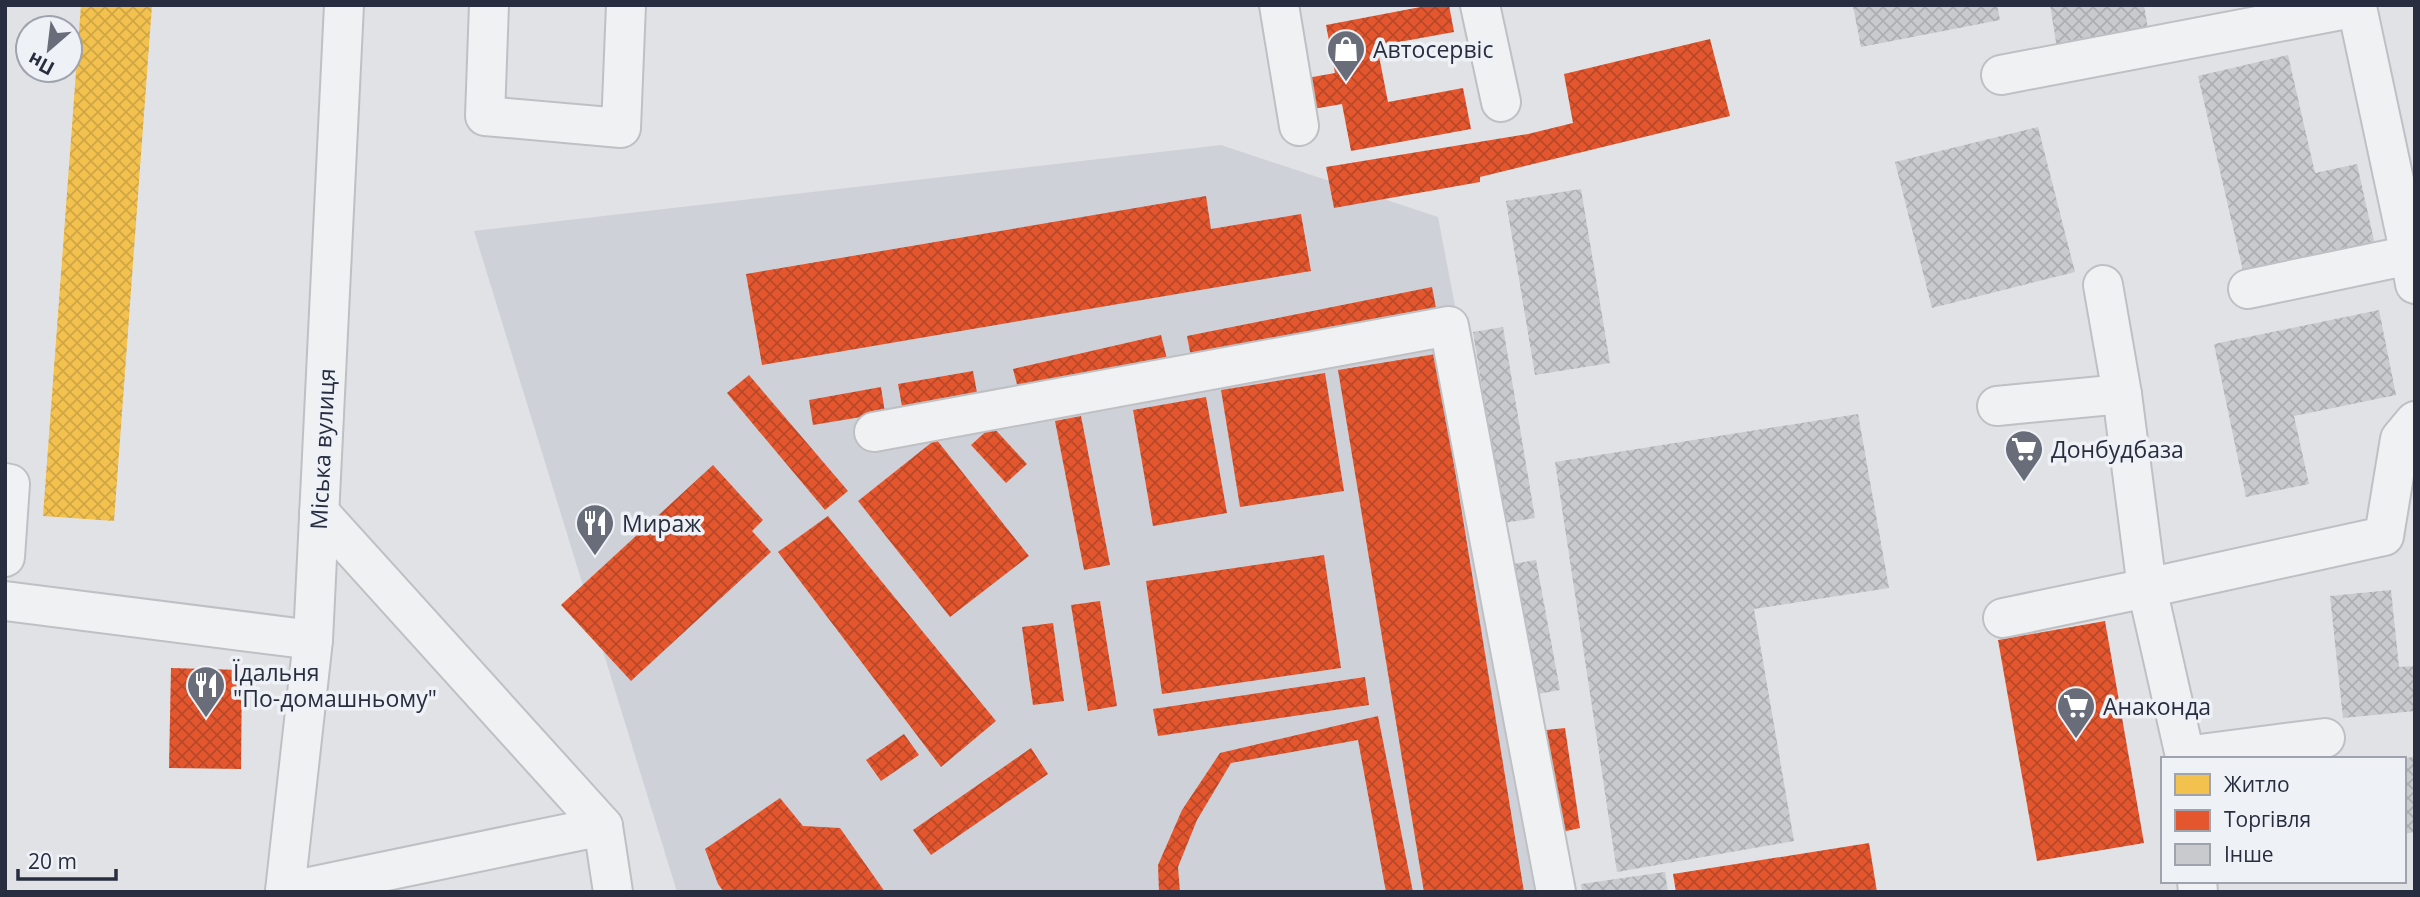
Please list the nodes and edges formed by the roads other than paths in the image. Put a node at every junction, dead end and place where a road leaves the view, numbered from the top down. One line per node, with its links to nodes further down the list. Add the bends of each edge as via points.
1 (344, 5): 17 (street, Міська вулиця)
2 (489, 5): 3 (street, via 485,116 621,128)
3 (626, 5)
4 (1279, 5): 8 (street)
5 (1480, 5): 7 (street)
6 (2001, 75): 9 (street, via 2357,7)
7 (1501, 102)
8 (1299, 126)
9 (2412, 270): 11 (street)
10 (2103, 285): 12 (street)
11 (2248, 289)
12 (2122, 394): 13 (street); 19 (street)
13 (1997, 406)
14 (2415, 421): 19 (street, via 2400,439 2384,536)
15 (874, 432): 28 (street, via 1449,326)
16 (5, 484): 18 (street, via 10,484)
17 (319, 512): 22 (street, Міська вулиця); 25 (street)
18 (5, 557)
19 (2147, 588): 21 (street); 24 (street)
20 (5, 601): 22 (street)
21 (2003, 618)
22 (313, 640): 26 (street, Міська вулиця)
23 (2325, 738): 24 (street)
24 (2185, 757)
25 (604, 826): 26 (street); 27 (street)
26 (285, 891)
27 (613, 892)
28 (1556, 892)

